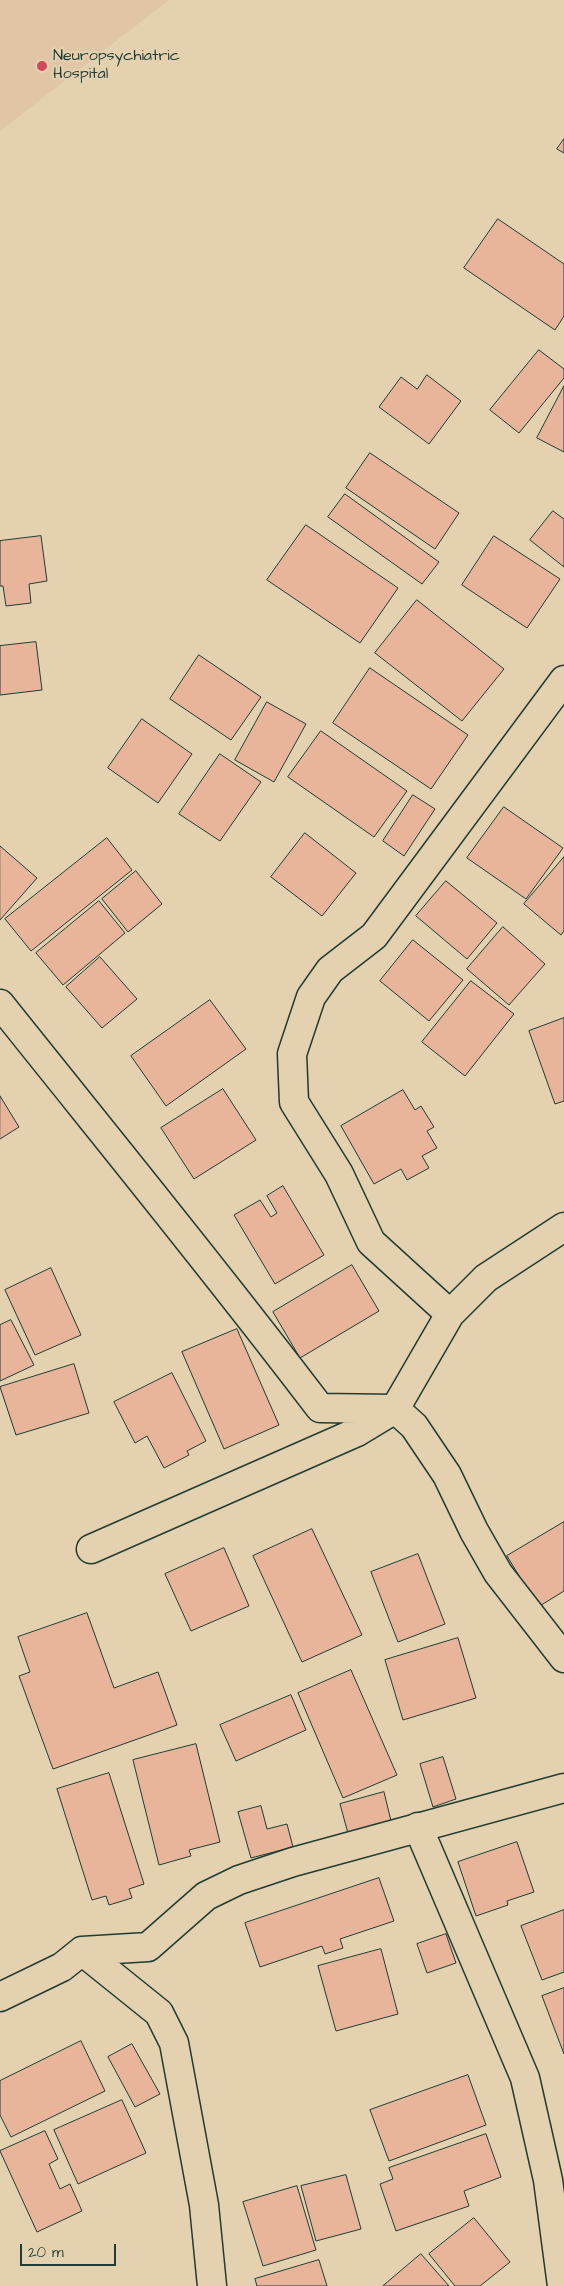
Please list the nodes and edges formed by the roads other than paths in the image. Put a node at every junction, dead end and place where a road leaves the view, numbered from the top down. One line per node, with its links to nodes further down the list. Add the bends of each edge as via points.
1 (564, 680): 4 (street, via 374,936 330,970 312,997 292,1054 294,1102 339,1174 371,1242)
2 (0, 1004): 5 (street, via 222,1279 320,1408)
3 (564, 1227): 4 (street, via 486,1278)
4 (450, 1314): 5 (street)
5 (395, 1409): 6 (street, via 357,1432); 7 (street, via 414,1426 448,1475 498,1573)
6 (91, 1549)
7 (564, 1658)
8 (564, 1788): 9 (street)
9 (418, 1827): 10 (street, via 239,1880 206,1896 148,1946); 13 (street, via 525,2078 548,2180)
10 (82, 1951): 11 (street, via 62,1967); 12 (street, via 158,2013 174,2042 204,2205)
11 (0, 1997)
12 (212, 2286)
13 (562, 2286)

